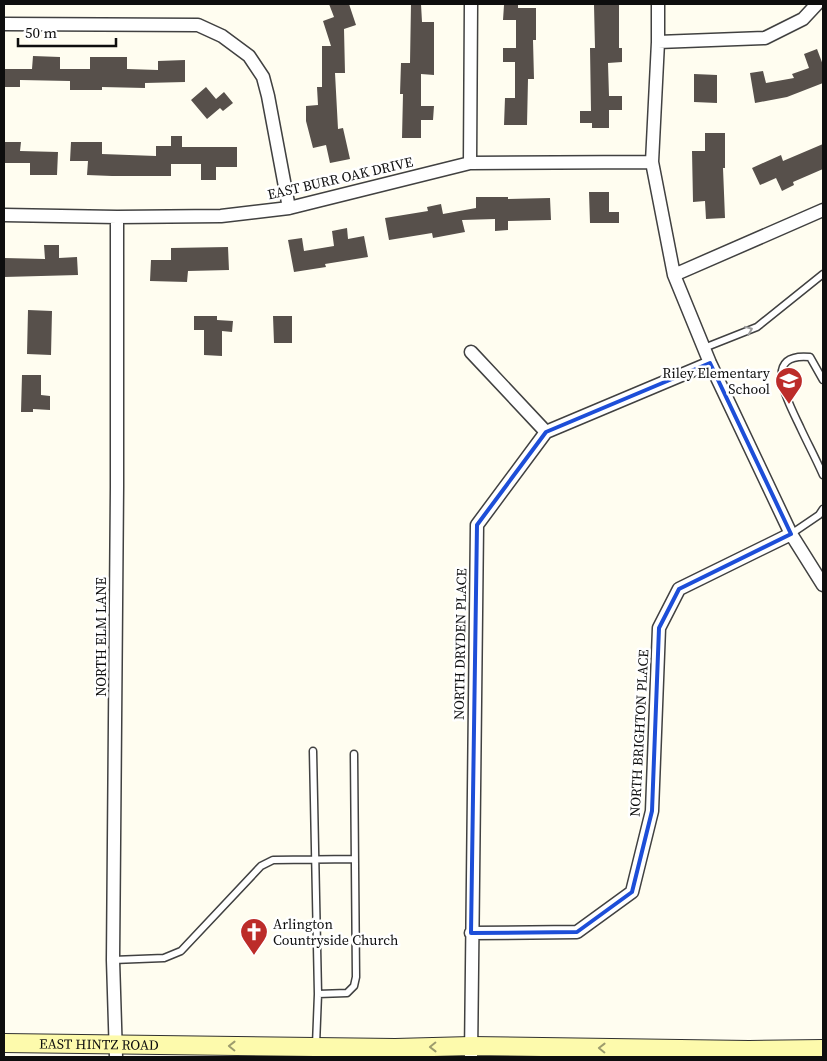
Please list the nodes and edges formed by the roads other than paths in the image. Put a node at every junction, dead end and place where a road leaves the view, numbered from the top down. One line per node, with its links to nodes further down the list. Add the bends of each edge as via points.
1 (471, 4): 7 (street)
2 (658, 4): 5 (street)
3 (817, 4): 5 (street, via 802,19 765,38)
4 (4, 24): 8 (street, via 198,25 222,36 249,56 263,77)
5 (658, 42): 6 (street)
6 (652, 162): 7 (street, EAST BURR OAK DRIVE); 13 (street)
7 (470, 163): 8 (street, EAST BURR OAK DRIVE)
8 (289, 208): 11 (street, EAST BURR OAK DRIVE, via 221,216)
9 (823, 210): 13 (street)
10 (4, 215): 11 (street, EAST BURR OAK DRIVE)
11 (116, 217): 28 (street, NORTH ELM LANE)
12 (823, 274): 14 (lane, one-way to 12, via 757,327)
13 (674, 275): 14 (street)
14 (704, 348): 16 (street)
15 (470, 352): 18 (street)
16 (710, 362): 18 (street); 21 (street)
17 (823, 380): 19 (lane, via 810,357 800,356 786,361 782,368 785,396)
18 (546, 432): 27 (street, NORTH DRYDEN PLACE, via 477,525)
19 (823, 475)
20 (823, 509): 21 (lane)
21 (791, 534): 22 (street); 27 (street, NORTH BRIGHTON PLACE, via 679,589 659,628 652,811 632,892 577,932)
22 (823, 586)
23 (313, 751): 25 (lane)
24 (354, 754): 26 (lane)
25 (315, 859): 26 (lane); 28 (lane, via 273,860 261,866 181,951 164,958); 29 (lane)
26 (356, 859): 29 (lane, via 354,986 347,993)
27 (471, 932): 35 (street, NORTH DRYDEN PLACE)
28 (113, 960): 33 (street, NORTH ELM LANE)
29 (318, 994): 31 (lane)
30 (4, 1043): 33 (main road, EAST HINTZ ROAD)
31 (316, 1046): 34 (main road, EAST HINTZ ROAD); 35 (main road, EAST HINTZ ROAD, one-way to 31)
32 (823, 1050): 36 (main road, EAST HINTZ ROAD)
33 (116, 1051): 34 (main road, EAST HINTZ ROAD, one-way to 33)
34 (281, 1052)
35 (471, 1052): 36 (main road, EAST HINTZ ROAD, one-way to 35)
36 (669, 1053)

